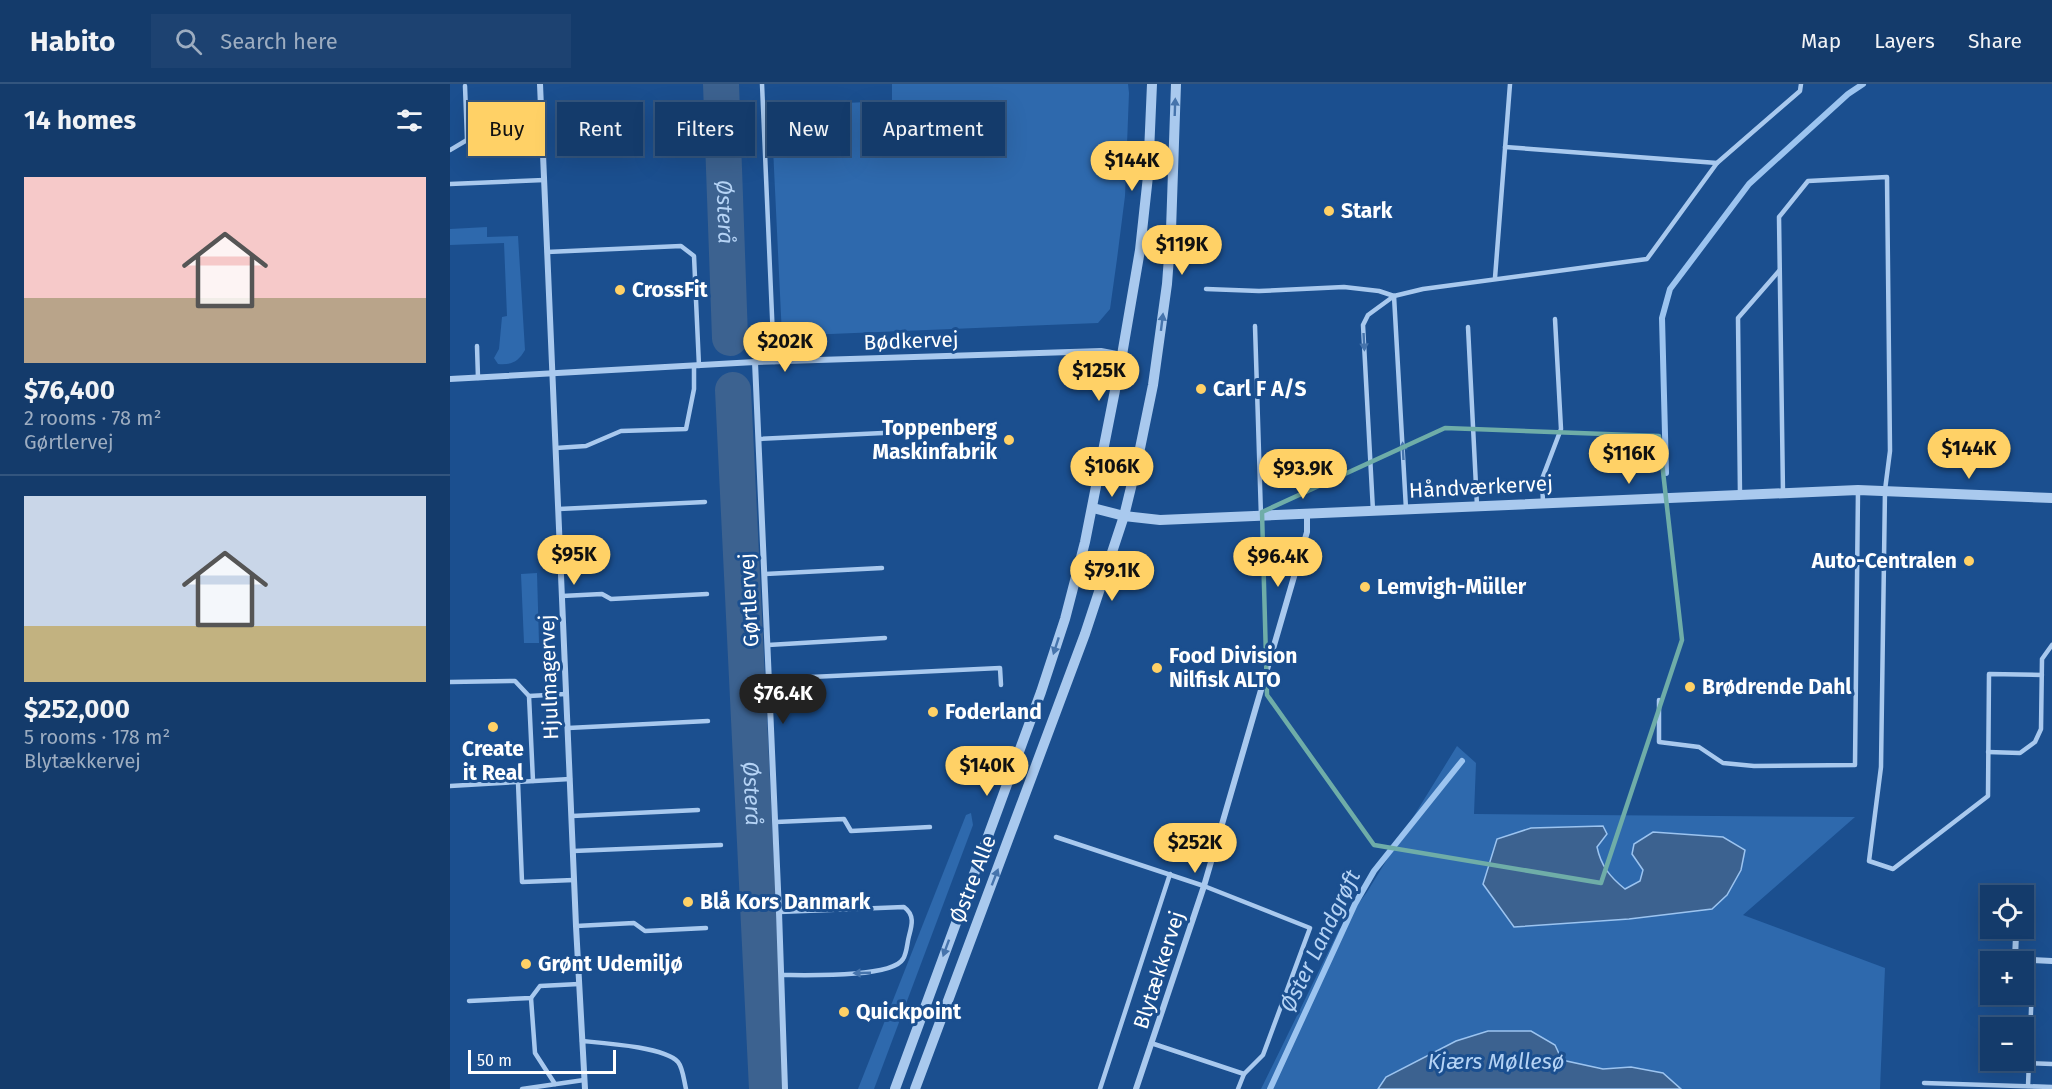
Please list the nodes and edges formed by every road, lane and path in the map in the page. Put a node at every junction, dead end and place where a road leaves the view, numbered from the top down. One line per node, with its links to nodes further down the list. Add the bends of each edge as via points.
1 (540, 84): 8 (street, Hjulmagervej)
2 (762, 84): 27 (lane)
3 (1152, 84): 25 (street, Østre Alle, via 1148,176)
4 (1176, 84): 48 (street, Østre Alle, one-way to 4, via 1153,385 1166,296)
5 (1509, 84): 10 (lane)
6 (1801, 84): 13 (lane, via 1800,91)
7 (465, 86): 9 (lane)
8 (541, 102)
9 (467, 140): 11 (lane)
10 (1505, 147): 13 (lane); 18 (lane)
11 (450, 150)
12 (543, 156): 14 (street, Hjulmagervej)
13 (1717, 163): 18 (lane, via 1647,259)
14 (544, 180): 15 (lane); 16 (street, Hjulmagervej)
15 (450, 184)
16 (547, 252): 28 (lane, via 681,246 694,256); 29 (street, Hjulmagervej)
17 (1779, 270): 36 (lane, via 1779,217 1808,181 1887,177 1890,451); 37 (lane); 38 (lane, via 1738,318)
18 (1495, 278): 20 (lane)
19 (1206, 289): 20 (lane, via 1344,287)
20 (1394, 296): 45 (lane, one-way to 20); 46 (lane, one-way to 46, via 1368,315 1364,325)
21 (1555, 319): 41 (lane, via 1561,429 1542,479)
22 (1255, 326): 49 (lane)
23 (1468, 327): 42 (lane)
24 (477, 346): 30 (lane)
25 (1122, 355): 27 (street, Bødkervej, via 1101,351); 43 (street, Østre Alle)
26 (755, 362): 27 (street, Bødkervej); 28 (street, Bødkervej); 33 (street, Gørtlervej)
27 (774, 362)
28 (696, 366): 29 (street, Bødkervej); 34 (lane, via 686,429 621,431 586,446)
29 (553, 374): 30 (street, Bødkervej); 34 (street, Hjulmagervej)
30 (478, 378): 31 (street, Bødkervej)
31 (450, 379)
32 (883, 433): 33 (lane)
33 (759, 439): 51 (street, Gørtlervej)
34 (556, 448): 44 (street, Hjulmagervej)
35 (1858, 490): 36 (street, Håndværkervej); 37 (street, Håndværkervej); 63 (lane, via 1855,765 1723,763 1699,747 1659,742)
36 (1885, 490): 39 (street, Håndværkervej); 66 (lane, via 1881,767 1869,861 1893,869 1988,796)
37 (1783, 493): 38 (street, Håndværkervej)
38 (1740, 495): 41 (street, Håndværkervej)
39 (2052, 498)
40 (705, 502): 44 (lane)
41 (1543, 503): 42 (street, Håndværkervej)
42 (1477, 506): 45 (street, Håndværkervej)
43 (1093, 508): 48 (street, Håndværkervej); 106 (street, Østre Alle, one-way to 106, via 1065,619 1041,692)
44 (559, 509): 53 (street, Hjulmagervej)
45 (1406, 509): 46 (street, Håndværkervej)
46 (1373, 511): 47 (street, Håndværkervej)
47 (1307, 514): 49 (street, Håndværkervej); 80 (street, Blytækkervej, via 1307,532)
48 (1124, 516): 49 (street, Håndværkervej, via 1160,520); 107 (street, Østre Alle, one-way to 48, via 1085,634)
49 (1261, 516)
50 (882, 568): 51 (lane)
51 (765, 574): 55 (street, Gørtlervej)
52 (707, 594): 53 (lane, via 611,599 602,594)
53 (562, 596): 61 (street, Hjulmagervej)
54 (885, 638): 55 (lane)
55 (768, 645): 58 (street, Gørtlervej)
56 (2052, 645): 57 (lane, via 2042,660)
57 (2042, 675): 66 (lane, via 2041,729 2035,742 2020,753); 66 (lane, via 1989,674)
58 (769, 679): 60 (lane, via 1000,668); 73 (street, Gørtlervej)
59 (450, 682): 62 (lane, via 515,681)
60 (1001, 685)
61 (566, 694): 62 (lane); 65 (street, Hjulmagervej)
62 (529, 696): 68 (lane)
63 (1659, 700)
64 (708, 721): 65 (lane)
65 (568, 728): 67 (street, Hjulmagervej)
66 (1988, 752)
67 (570, 779): 68 (lane); 72 (street, Hjulmagervej)
68 (533, 781): 69 (lane)
69 (518, 782): 70 (lane); 79 (lane, via 522,882)
70 (450, 786)
71 (698, 810): 72 (lane)
72 (572, 816): 77 (street, Hjulmagervej)
73 (776, 822): 74 (lane, via 844,819 851,831); 81 (street, Gørtlervej)
74 (930, 827)
75 (1056, 837): 78 (lane)
76 (721, 845): 77 (lane)
77 (573, 851): 79 (street, Hjulmagervej)
78 (1170, 874): 80 (lane); 108 (lane)
79 (574, 880): 82 (street, Hjulmagervej)
80 (1204, 886): 91 (street, Blytækkervej); 95 (lane, via 1310,928 1263,1055)
81 (779, 912): 86 (street, Gørtlervej); 86 (lane, one-way to 86, via 904,907 913,922 903,959 894,967 873,972)
82 (576, 926): 83 (lane, via 633,923 645,931); 87 (street, Hjulmagervej)
83 (706, 928)
84 (2034, 960): 85 (street)
85 (2052, 961)
86 (782, 975): 105 (street, Gørtlervej)
87 (579, 984): 88 (lane, via 540,986); 90 (street, Hjulmagervej)
88 (531, 998): 89 (lane); 98 (lane, via 535,1053)
89 (469, 1001)
90 (582, 1041): 96 (street, Hjulmagervej); 104 (lane, via 668,1054 679,1063)
91 (1151, 1043): 95 (lane); 109 (street, Blytækkervej)
92 (2034, 1063): 93 (lane)
93 (2052, 1064)
94 (2029, 1071): 100 (lane)
95 (1244, 1074): 110 (lane)
96 (584, 1080): 98 (lane); 103 (street, Hjulmagervej)
97 (1924, 1083): 99 (lane)
98 (555, 1084): 102 (lane)
99 (1958, 1086): 100 (lane)
100 (2028, 1086): 101 (lane)
101 (2052, 1087)
102 (522, 1089)
103 (585, 1089)
104 (686, 1089)
105 (785, 1089)
106 (895, 1089)
107 (915, 1089)
108 (1100, 1089)
109 (1136, 1089)
110 (1238, 1089)

